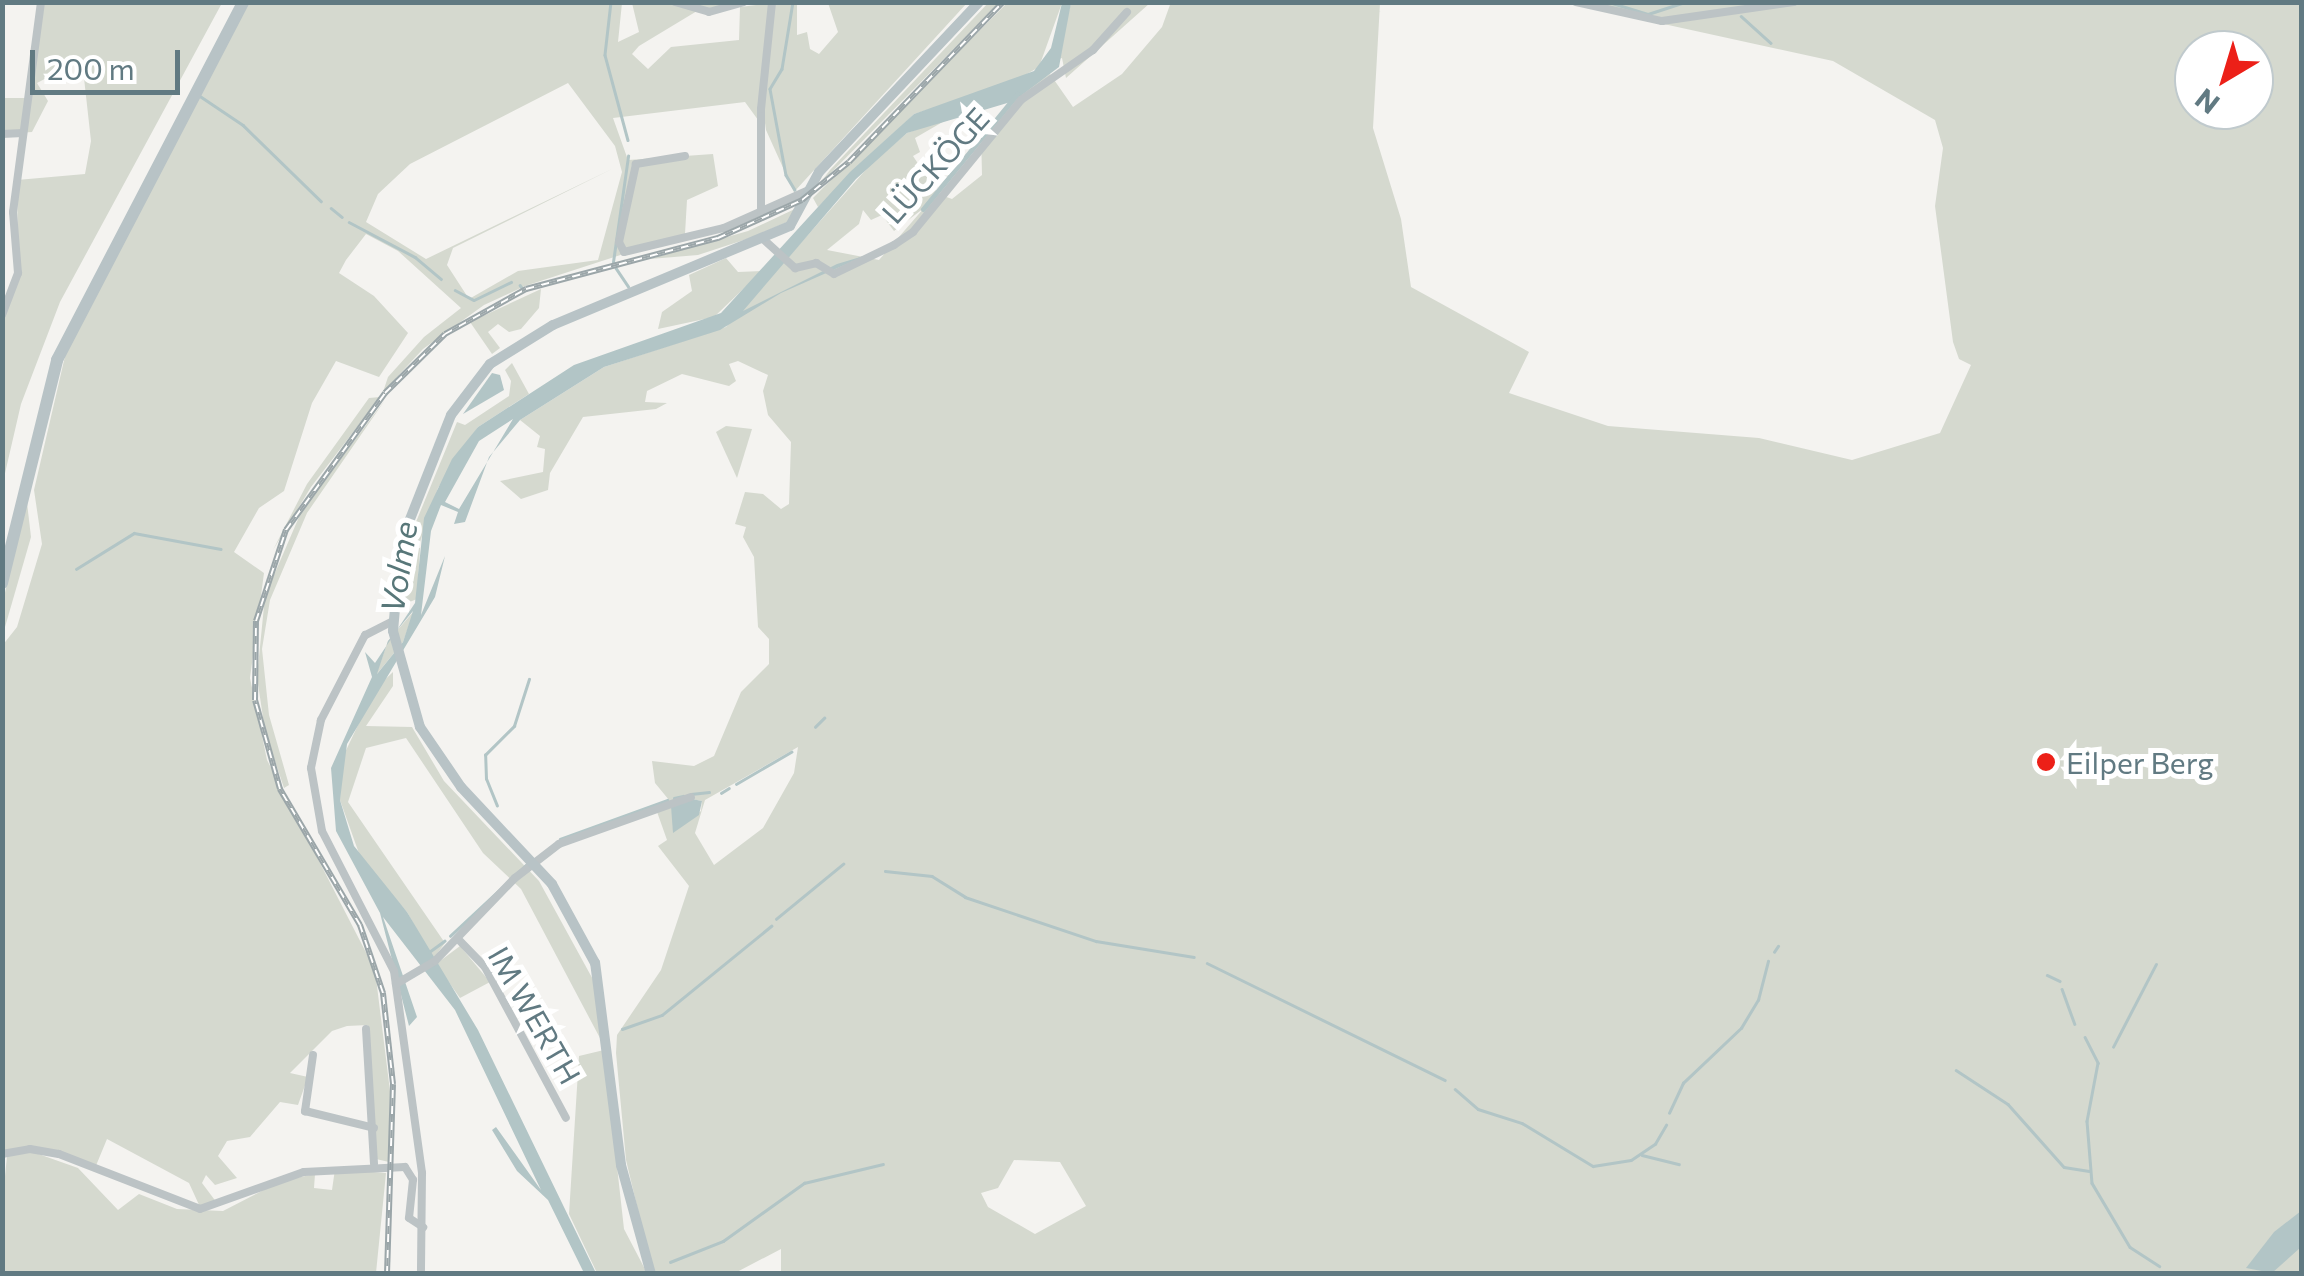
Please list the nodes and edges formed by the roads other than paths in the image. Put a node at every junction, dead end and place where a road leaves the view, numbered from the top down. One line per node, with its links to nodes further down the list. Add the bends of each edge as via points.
1 (41, 2): 11 (street)
2 (675, 2): 3 (street, via 722,12)
3 (744, 2)
4 (772, 2): 15 (street)
5 (979, 2): 14 (main road)
6 (1576, 2): 7 (street, via 1662,22)
7 (1794, 2)
8 (238, 9): 12 (highway)
9 (1126, 12): 16 (street, LÜCKÖGE, via 1094,50 1022,100 913,232 828,271 816,262 799,270)
10 (2, 134): 11 (street)
11 (23, 134): 17 (street, via 13,212 18,273)
12 (160, 154): 18 (highway, via 52,362); 19 (highway, via 57,360)
13 (686, 156): 15 (street, via 636,164 619,242 624,252 688,239)
14 (809, 190): 15 (street); 16 (main road, via 795,222)
15 (761, 212)
16 (762, 238): 20 (main road, via 552,325 478,376 452,415 410,512 396,567)
17 (2, 315)
18 (2, 562)
19 (2, 583)
20 (393, 626): 23 (street, via 362,641 321,720 312,792 322,831); 32 (main road, via 400,667 432,749 533,861 586,938 603,996 621,1165)
21 (691, 797): 22 (street, via 560,844 515,878)
22 (458, 940): 23 (street); 26 (street, IM WERTH, via 485,966)
23 (402, 982): 30 (street)
24 (366, 1029): 27 (street)
25 (313, 1054): 27 (street, via 305,1111)
26 (566, 1118)
27 (374, 1128): 29 (street)
28 (2, 1154): 29 (street, via 58,1154 200,1209 240,1199 279,1178)
29 (374, 1164): 30 (street, via 401,1167 413,1180 410,1218)
30 (423, 1226): 31 (street)
31 (421, 1274)
32 (651, 1274)

